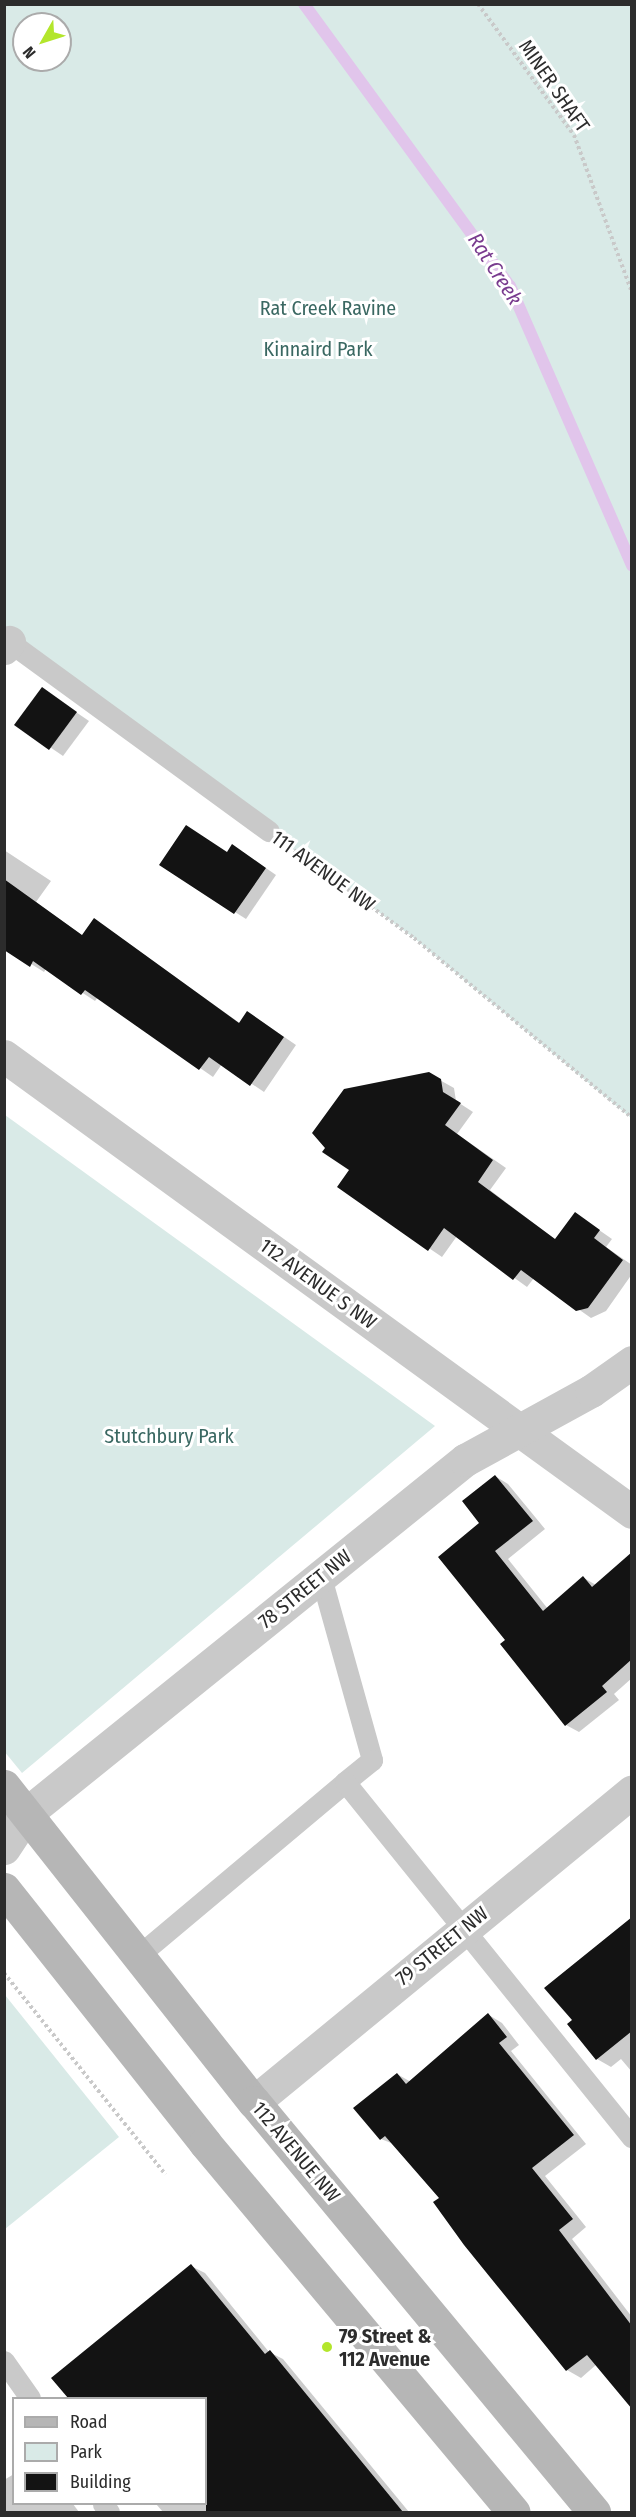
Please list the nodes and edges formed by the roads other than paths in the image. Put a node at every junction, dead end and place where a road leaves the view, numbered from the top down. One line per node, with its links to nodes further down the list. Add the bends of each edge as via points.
1 (6, 643): 2 (lane, 111 AVENUE NW)
2 (269, 831)
3 (4, 1056): 5 (street, 112 AVENUE S NW)
4 (632, 1362): 5 (street, 78 STREET NW)
5 (522, 1432): 6 (street, 112 AVENUE S NW); 7 (street, 78 STREET NW, via 465,1460)
6 (632, 1512)
7 (321, 1577): 8 (lane, via 372,1760); 11 (street, 78 STREET NW)
8 (345, 1782): 14 (lane); 15 (lane)
9 (4, 1786): 11 (main road, 112 AVENUE NW)
10 (632, 1792): 14 (street, 79 STREET NW)
11 (27, 1814): 12 (street, 78 STREET NW); 15 (main road, 112 AVENUE NW)
12 (4, 1848)
13 (4, 1889): 20 (main road, via 205,2143)
14 (462, 1929): 16 (street, 79 STREET NW); 17 (lane)
15 (140, 1955): 16 (main road, 112 AVENUE NW)
16 (254, 2102): 21 (main road, 112 AVENUE NW)
17 (632, 2138)
18 (4, 2361): 19 (lane)
19 (29, 2397)
20 (513, 2512)
21 (594, 2512)

